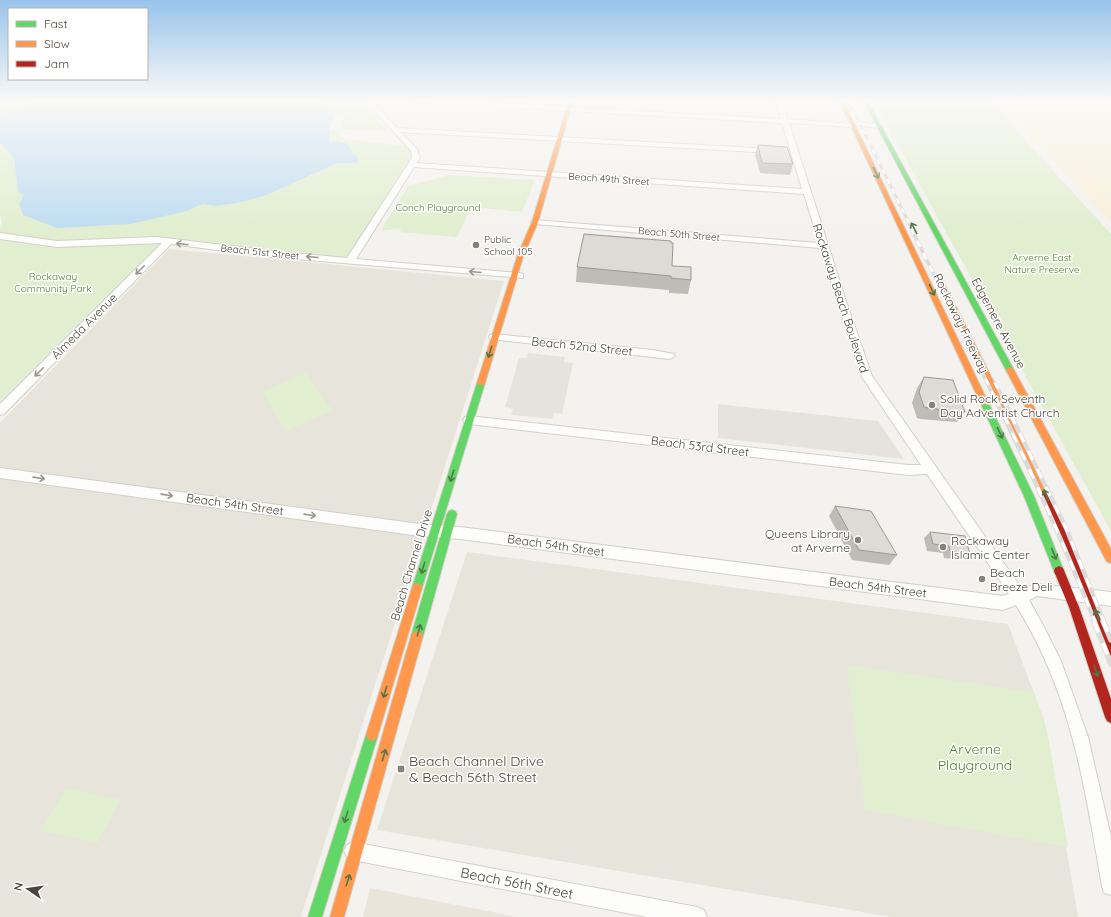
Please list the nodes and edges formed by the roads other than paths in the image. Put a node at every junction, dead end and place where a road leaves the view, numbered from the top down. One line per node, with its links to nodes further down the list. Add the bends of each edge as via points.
1 (406, 143): 9 (street, via 415,153 416,158)
2 (559, 143): 11 (main road, Beach Channel Drive)
3 (638, 143): 8 (street)
4 (786, 143): 8 (street, Rockaway Beach Boulevard)
5 (861, 143): 30 (main road, Rockaway Freeway, one-way to 30, via 1021,478)
6 (871, 143): 10 (main road)
7 (888, 143): 29 (main road, Edgemere Avenue)
8 (787, 152): 12 (street, Rockaway Beach Boulevard)
9 (411, 166): 11 (street, Beach 49th Street); 17 (street)
10 (887, 174)
11 (549, 175): 12 (street, Beach 49th Street); 13 (main road, Beach Channel Drive)
12 (806, 192): 16 (street, Rockaway Beach Boulevard)
13 (535, 222): 16 (street, Beach 50th Street); 19 (main road, Beach Channel Drive, via 523,247)
14 (0, 236): 15 (street, Beach 51st Street, via 57,244 140,240)
15 (168, 242): 17 (street, Beach 51st Street, one-way to 15); 22 (street, Almeda Avenue, one-way to 22)
16 (823, 246): 25 (street, Rockaway Beach Boulevard, via 867,377)
17 (350, 261): 19 (street, Beach 51st Street, one-way to 17)
18 (936, 273): 31 (main road, Rockaway Freeway, one-way to 18, via 1037,475)
19 (517, 276): 20 (main road, Beach Channel Drive)
20 (498, 338): 21 (street, Beach 52nd Street); 23 (main road, Beach Channel Drive)
21 (670, 356)
22 (0, 411)
23 (474, 420): 24 (main road, Beach Channel Drive); 25 (street, Beach 53rd Street, via 908,470); 28 (main road, Beach Channel Drive, one-way to 28)
24 (468, 458)
25 (930, 469): 32 (street, Rockaway Beach Boulevard)
26 (0, 473): 28 (street, Beach 54th Street, one-way to 28)
27 (455, 502): 28 (main road, Beach Channel Drive)
28 (441, 531): 32 (street, Beach 54th Street, via 1003,603); 36 (main road, Beach Channel Drive, one-way to 36); 37 (main road, Beach Channel Drive, one-way to 28)
29 (1111, 559)
30 (1069, 594): 31 (street, Beach 54th Street); 32 (street, Beach 54th Street, via 1037,590); 35 (main road, Rockaway Freeway, one-way to 35)
31 (1090, 597): 33 (street, Beach 54th Street); 34 (main road, Rockaway Freeway, one-way to 31)
32 (1020, 598): 38 (street, Rockaway Beach Boulevard, via 1052,659 1078,728 1092,783)
33 (1111, 600)
34 (1111, 651)
35 (1111, 717)
36 (337, 847): 37 (street, Beach 56th Street); 39 (main road, Beach Channel Drive)
37 (356, 852): 40 (main road, Beach Channel Drive, one-way to 37); 41 (street, Beach 56th Street)
38 (1111, 886)
39 (314, 917)
40 (337, 917)
41 (697, 917)

